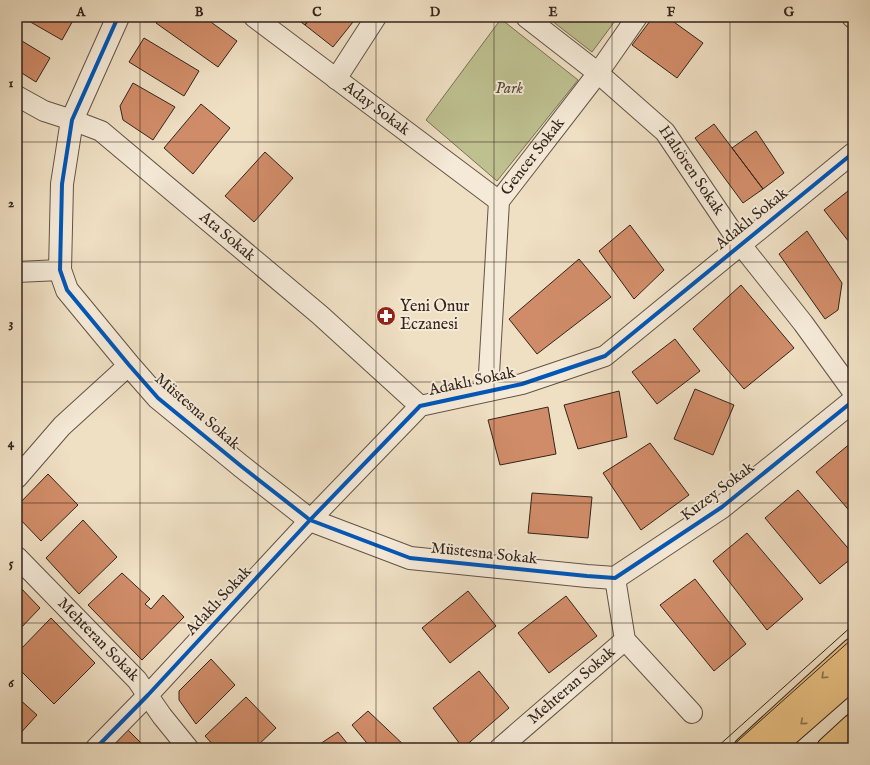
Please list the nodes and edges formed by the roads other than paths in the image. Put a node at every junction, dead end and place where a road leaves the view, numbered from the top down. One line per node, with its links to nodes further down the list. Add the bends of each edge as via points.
1 (118, 17): 9 (street, Müstesna Sokak)
2 (254, 17): 7 (street, Aday Sokak)
3 (376, 17): 7 (street)
4 (526, 17): 6 (street, Halıören Sokak)
5 (637, 17): 6 (street, Gencer Sokak)
6 (598, 73): 11 (street, Gencer Sokak); 12 (street, Halıören Sokak, via 665,132)
7 (336, 79): 11 (street, Aday Sokak)
8 (17, 96): 9 (street, Ata Sokak, via 44,111)
9 (72, 120): 13 (street, Müstesna Sokak, via 62,184); 19 (street, Ata Sokak, via 102,131 320,315)
10 (853, 153): 12 (street, Adaklı Sokak)
11 (499, 202): 16 (street, Gencer Sokak)
12 (741, 244): 16 (street, Adaklı Sokak, via 605,356 522,384); 17 (street, Halıören Sokak)
13 (60, 270): 14 (street); 15 (street, Müstesna Sokak, via 67,290)
14 (17, 272)
15 (129, 365): 20 (street, via 62,426); 21 (street, Müstesna Sokak, via 158,398)
16 (488, 391): 19 (street, Adaklı Sokak)
17 (853, 392)
18 (853, 401): 23 (street, Kuzey Sokak, via 722,507)
19 (420, 406): 21 (street, Adaklı Sokak)
20 (17, 478)
21 (310, 520): 23 (street, Müstesna Sokak, via 410,558); 27 (street, Adaklı Sokak)
22 (17, 557): 27 (street, Mehteran Sokak, via 137,680)
23 (615, 578): 24 (street)
24 (625, 640): 28 (street); 32 (street, Mehteran Sokak)
25 (853, 649): 33 (main road, one-way to 33)
26 (853, 678): 34 (main road, one-way to 34)
27 (148, 695): 30 (street, Adaklı Sokak); 31 (street, Mehteran Sokak)
28 (692, 713)
29 (853, 725): 35 (main road)
30 (96, 748)
31 (188, 748)
32 (500, 748)
33 (745, 748)
34 (773, 748)
35 (828, 748)

